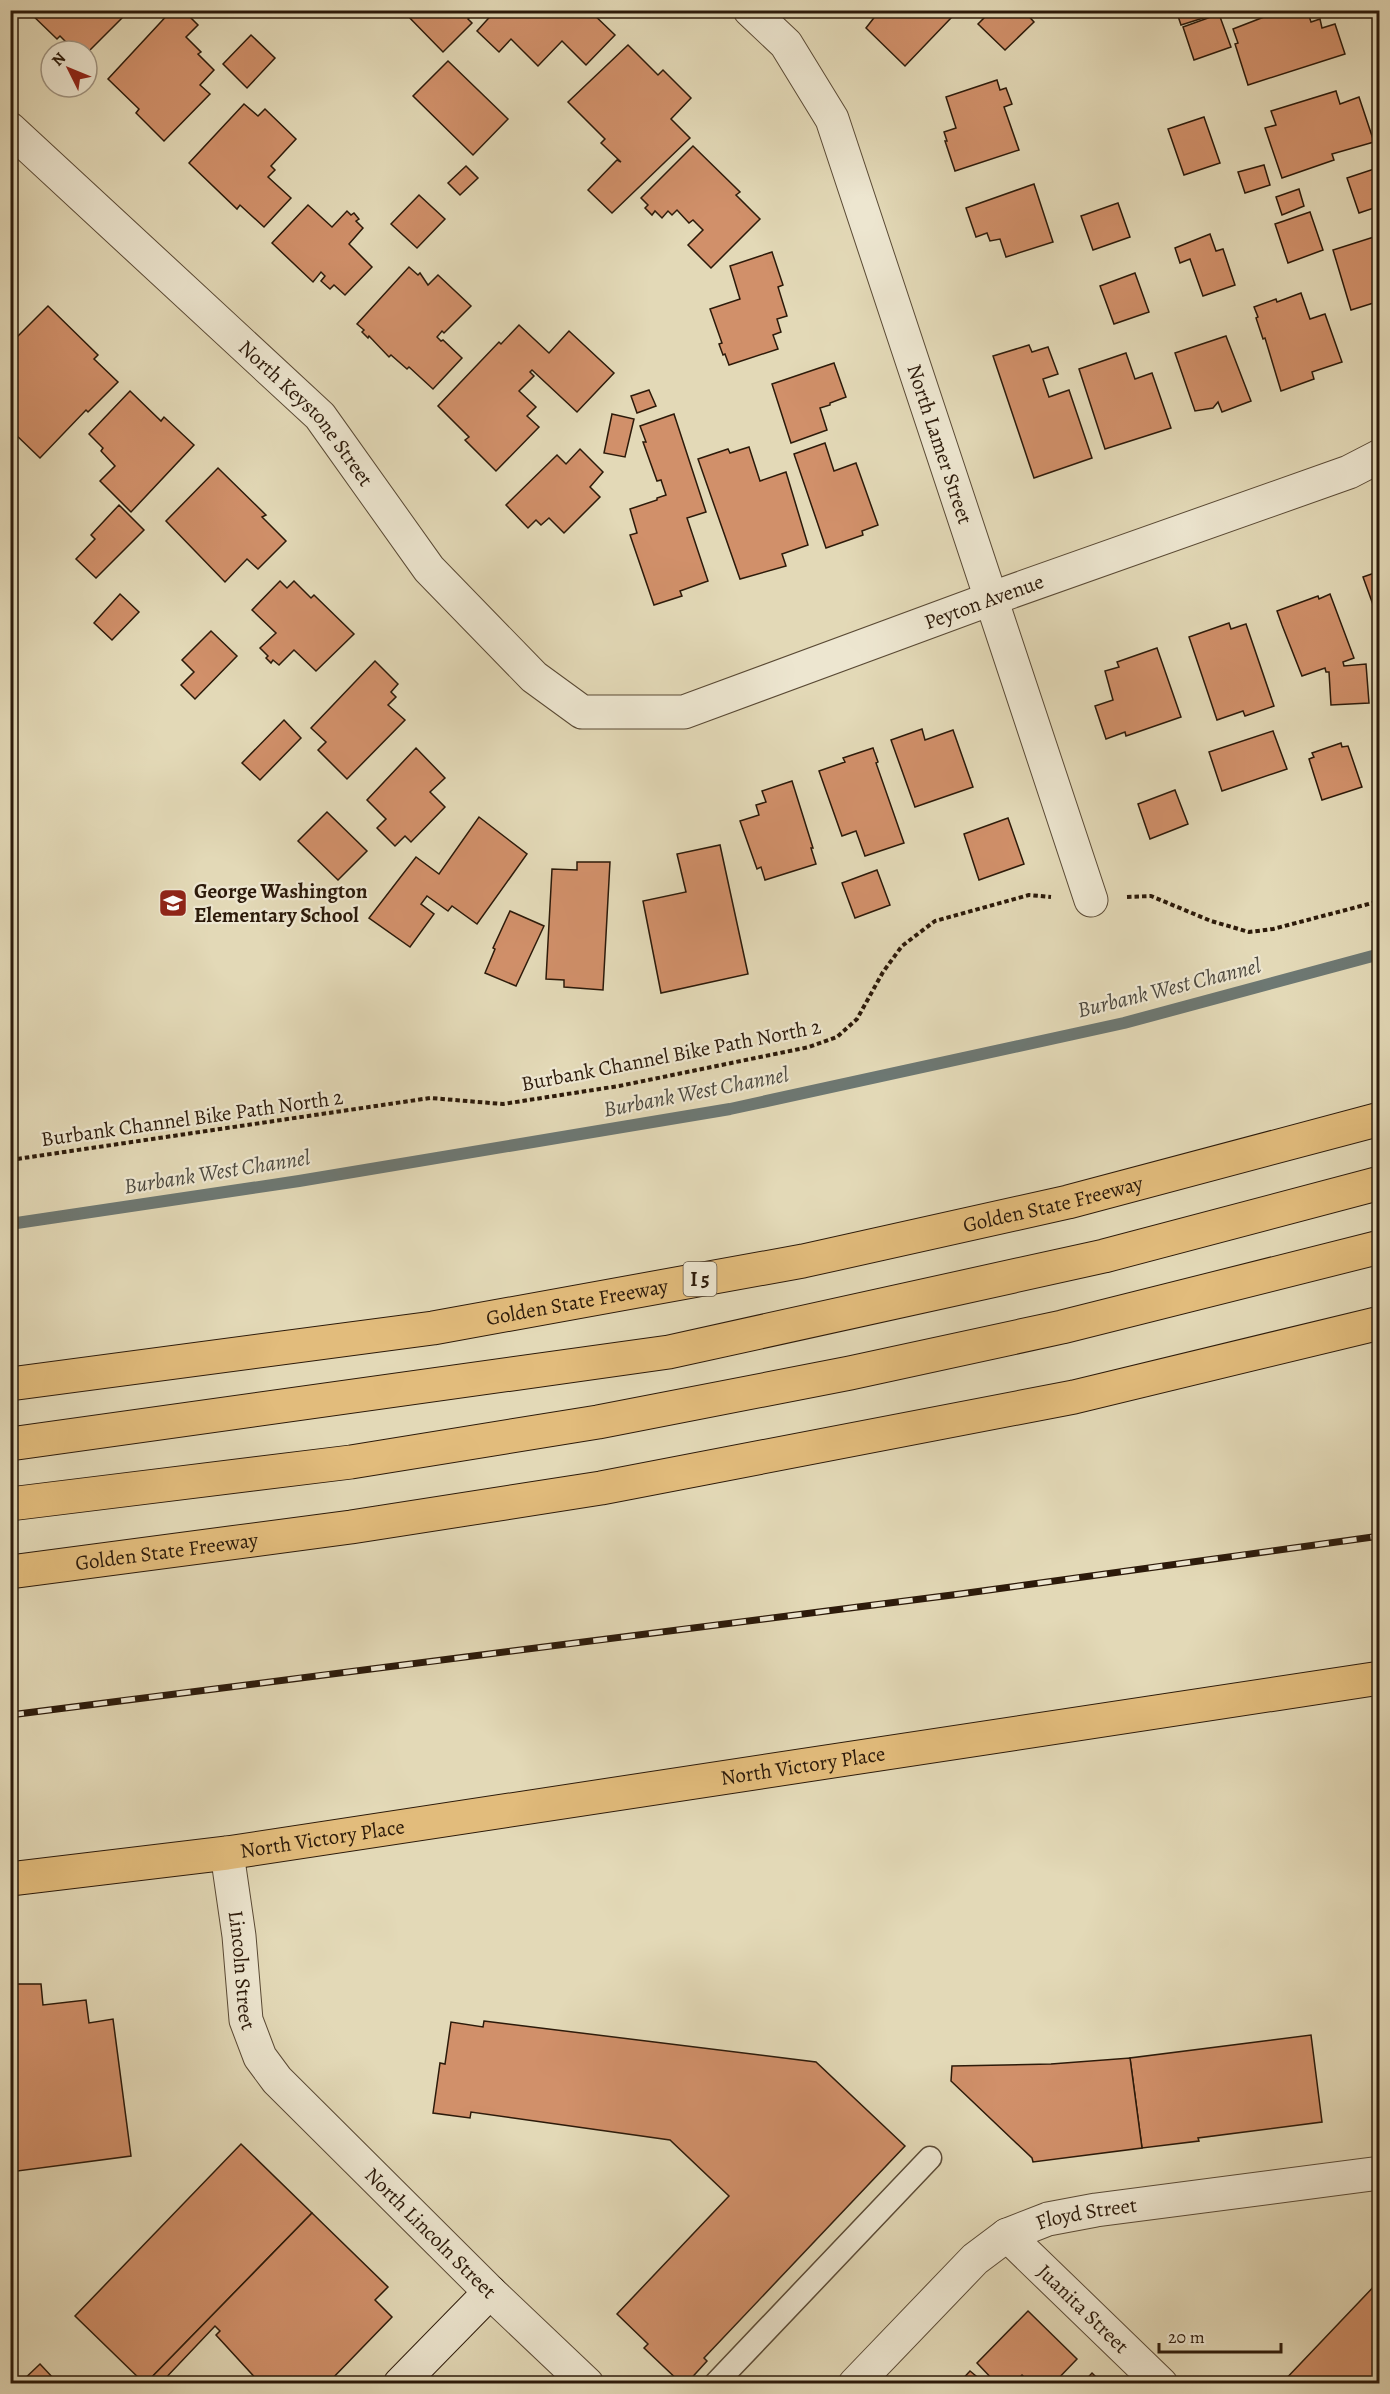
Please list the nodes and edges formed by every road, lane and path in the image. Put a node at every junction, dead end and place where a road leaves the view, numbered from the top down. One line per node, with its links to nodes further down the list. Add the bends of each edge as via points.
1 (750, 10): 4 (street, North Lamer Street, via 786,44 832,119)
2 (10, 129): 5 (street, North Keystone Street, via 320,417 429,569 534,677)
3 (1380, 456): 4 (street, Peyton Avenue, via 1349,472)
4 (993, 598): 5 (street, Peyton Avenue, via 684,712); 6 (street, North Lamer Street)
5 (582, 712)
6 (1091, 900): 7 (path, Burbank Channel Bike Path North 2, via 1151,896 1250,932); 9 (path, Burbank Channel Bike Path North 2, via 1029,895 935,921 902,946 857,1019 837,1037 809,1047 619,1086 503,1104 430,1098)
7 (1380, 901)
8 (1380, 1119): 13 (main road, Golden State Freeway / I 5, via 1068,1203 803,1261 433,1328)
9 (10, 1160)
10 (1380, 1183): 14 (main road, via 1104,1256 669,1352)
11 (1380, 1247): 15 (main road, via 1062,1327 610,1420 351,1462)
12 (1380, 1323): 16 (main road, Golden State Freeway, via 1074,1397 601,1488 351,1527)
13 (10, 1384)
14 (10, 1444)
15 (10, 1504)
16 (10, 1572)
17 (1380, 1678): 18 (main road, North Victory Place)
18 (227, 1853): 19 (main road, North Victory Place); 20 (street, Lincoln Street, via 246,2020 260,2057)
19 (10, 1879)
20 (278, 2080): 24 (street, North Lincoln Street)
21 (930, 2158): 27 (lane)
22 (1380, 2172): 23 (street, Floyd Street, via 1096,2210 1048,2219)
23 (1007, 2235): 28 (street, Floyd Street, via 975,2259); 29 (street, Juanita Street)
24 (490, 2292): 25 (street); 26 (street, North Lincoln Street)
25 (400, 2384)
26 (587, 2384)
27 (715, 2384)
28 (855, 2384)
29 (1161, 2384)

